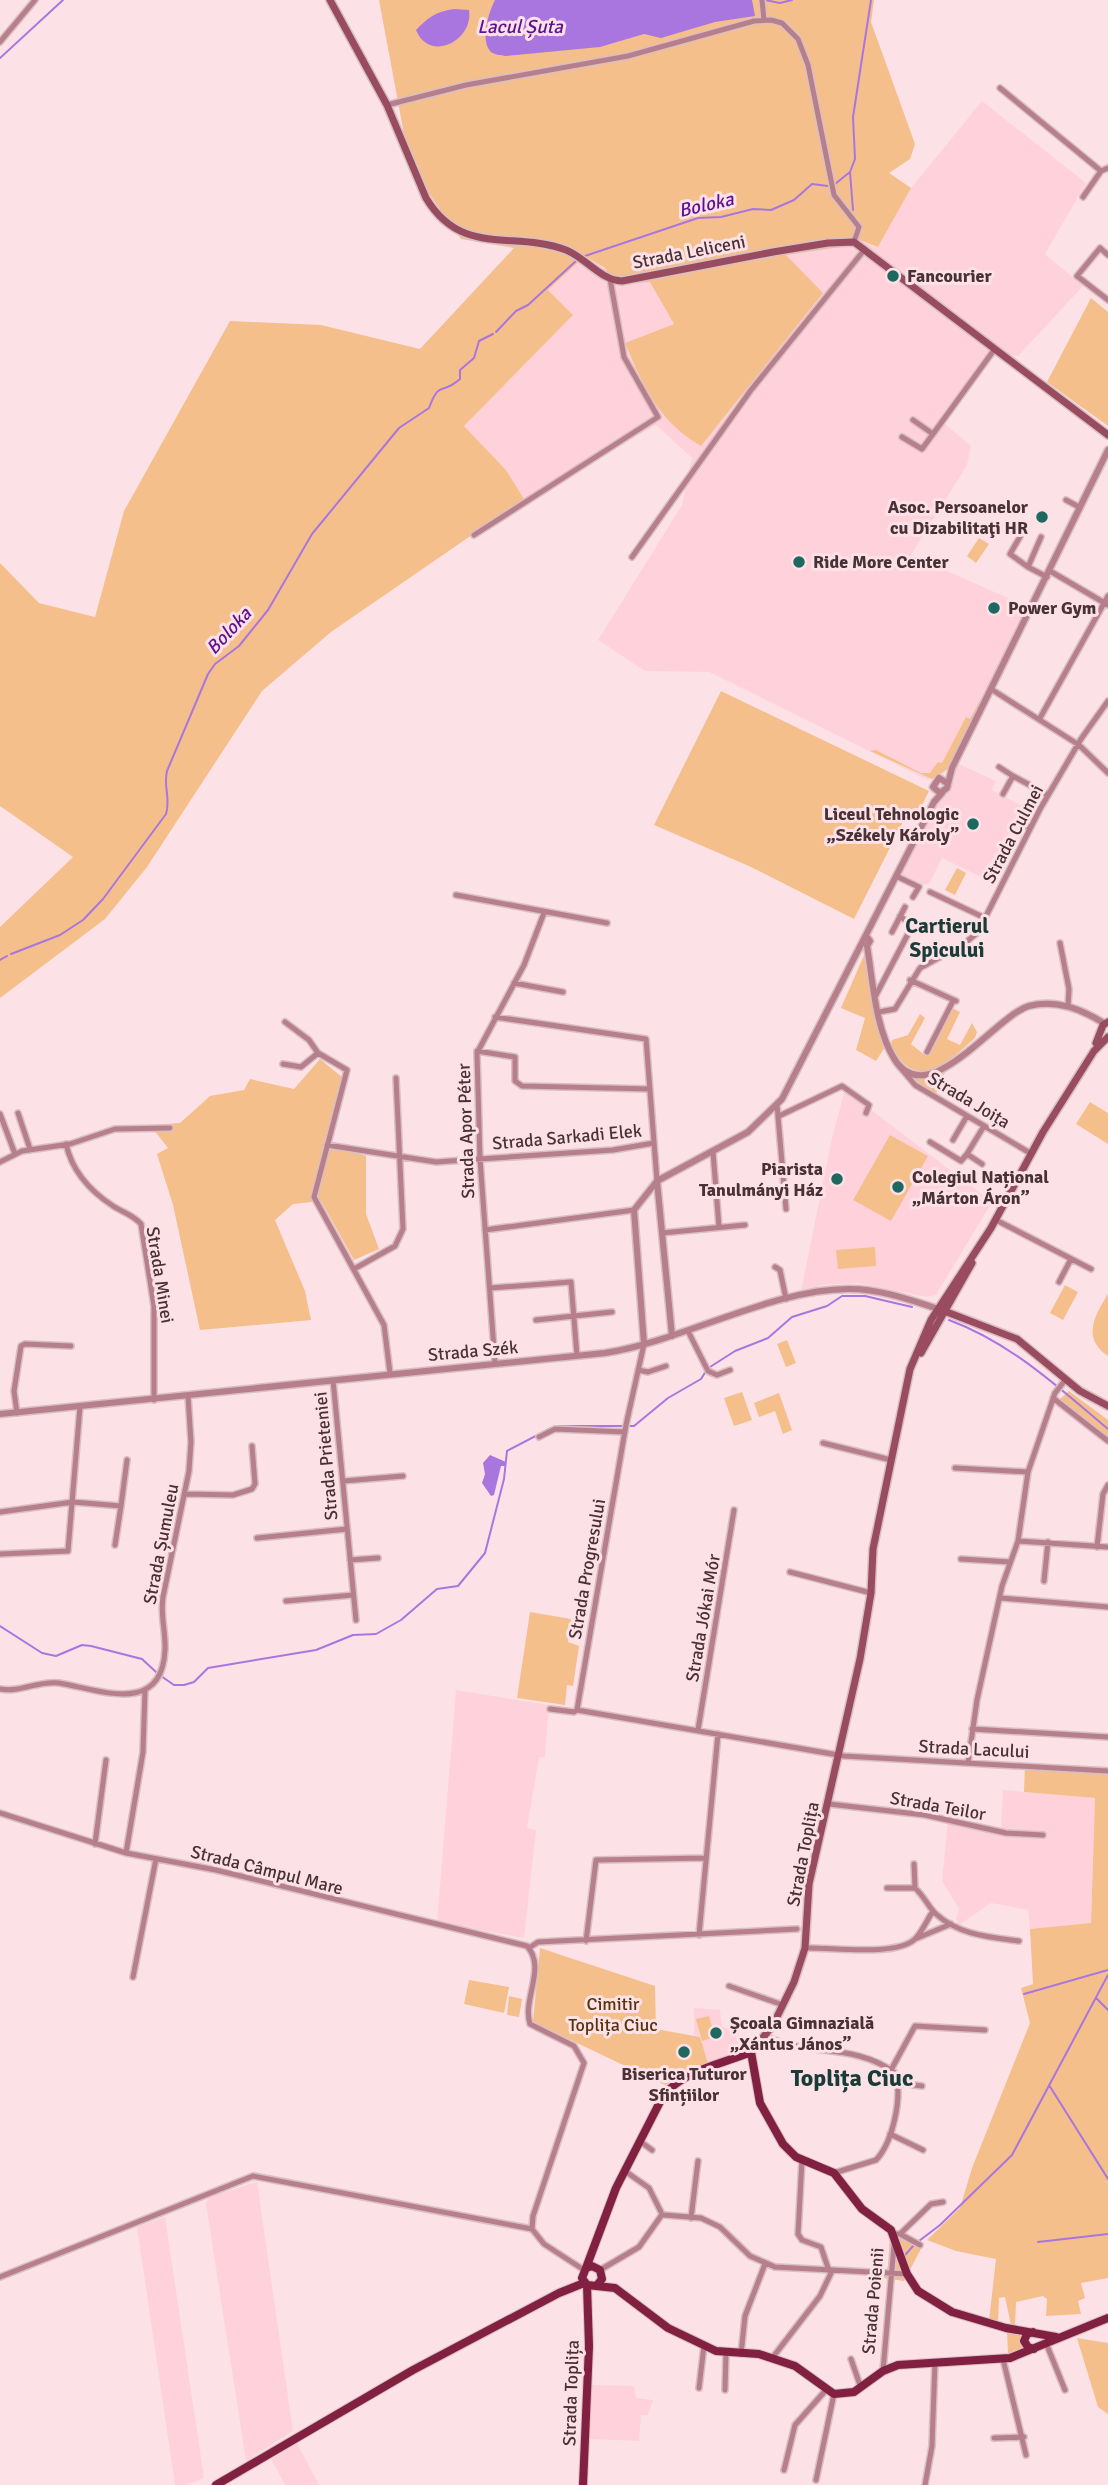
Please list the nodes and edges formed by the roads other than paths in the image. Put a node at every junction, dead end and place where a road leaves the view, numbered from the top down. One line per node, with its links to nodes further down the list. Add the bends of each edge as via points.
1 (35, 0): 5 (street)
2 (330, 0): 7 (main road, Strada Leliceni)
3 (762, 0): 4 (street)
4 (764, 20): 7 (street, via 628,56 448,88); 10 (street, via 787,26 805,54 834,195 859,227)
5 (0, 42)
6 (1000, 89): 8 (street)
7 (387, 105): 13 (main road, Strada Leliceni, via 426,198 441,216 477,239 562,248)
8 (1105, 169): 9 (street)
9 (1083, 197)
10 (854, 242): 11 (main road); 13 (main road, Strada Leliceni, via 773,252 631,280)
11 (865, 248): 15 (main road); 26 (street, via 751,390)
12 (1108, 255): 14 (street, via 1100,248 1077,276)
13 (610, 279): 23 (street, via 624,357 658,417)
14 (1108, 300)
15 (994, 350): 17 (street); 18 (main road)
16 (913, 420): 17 (street)
17 (933, 434): 19 (street, via 922,449)
18 (1108, 435)
19 (902, 437)
20 (1108, 450): 22 (street)
21 (1066, 500): 22 (street)
22 (1079, 508): 28 (street)
23 (474, 535)
24 (1021, 535): 27 (street, via 1010,554)
25 (1041, 537): 27 (street)
26 (632, 557)
27 (1028, 567): 28 (street)
28 (1049, 574): 29 (street); 30 (street)
29 (1107, 601): 32 (street)
30 (992, 690): 32 (street); 34 (street)
31 (1108, 701): 33 (street, Strada Culmei)
32 (1040, 718): 33 (street)
33 (1079, 745): 36 (street); 42 (street, Strada Culmei)
34 (952, 768): 38 (street); 39 (street)
35 (999, 768): 37 (street)
36 (1108, 773)
37 (1013, 776): 41 (street); 42 (street)
38 (940, 778): 39 (street); 40 (street, via 934,782)
39 (947, 783): 40 (street)
40 (938, 791): 45 (street)
41 (1003, 794)
42 (1048, 795): 44 (street, Strada Culmei)
43 (1020, 822): 44 (street)
44 (1030, 828): 52 (street, Strada Culmei)
45 (896, 876): 48 (street, via 919,887); 55 (street)
46 (930, 892): 52 (street)
47 (456, 895): 50 (street)
48 (913, 897)
49 (905, 907): 51 (street)
50 (544, 913): 53 (street); 58 (street, Strada Apor Péter)
51 (900, 916): 54 (street); 60 (street, via 910,924 909,932)
52 (985, 918): 57 (street, Strada Culmei, via 972,938 926,963)
53 (607, 923)
54 (892, 932)
55 (865, 942): 60 (street); 73 (street)
56 (1060, 943): 61 (street)
57 (910, 980): 62 (street, Strada Culmei, via 895,1009); 68 (street, via 954,1001)
58 (513, 983): 59 (street); 63 (street, Strada Apor Péter)
59 (563, 992)
60 (876, 995): 62 (street)
61 (1068, 1006): 65 (street, via 1095,1018); 70 (street, via 1038,1004 1020,1009 949,1067 934,1073 916,1074)
62 (879, 1012): 70 (street)
63 (495, 1017): 66 (street, Strada Apor Péter); 72 (street, via 646,1039)
64 (285, 1022): 67 (street)
65 (1106, 1029): 88 (main road, Strada Toplița)
66 (477, 1051): 72 (street, via 515,1056 515,1081 522,1086); 92 (street, Strada Apor Péter)
67 (317, 1052): 69 (street, via 301,1067); 85 (street, via 347,1070)
68 (927, 1052)
69 (283, 1064)
70 (900, 1066): 78 (street, Strada Joița, via 915,1085)
71 (396, 1078): 91 (street)
72 (650, 1089): 83 (street)
73 (777, 1105): 77 (street); 87 (street, via 748,1132)
74 (18, 1113): 86 (street)
75 (866, 1113): 77 (street, via 869,1105 842,1086)
76 (0, 1114): 89 (street)
77 (779, 1116): 96 (street)
78 (968, 1116): 79 (street, Strada Joița); 81 (street)
79 (984, 1126): 88 (street, Strada Joița); 90 (street)
80 (170, 1128): 84 (street, via 115,1129)
81 (953, 1140)
82 (930, 1142): 90 (street, via 961,1161)
83 (654, 1143): 92 (street, Strada Sarkadi Elek); 95 (street)
84 (66, 1144): 86 (street); 128 (street, Strada Minei, via 82,1180 141,1224 154,1306)
85 (327, 1145): 91 (street, Strada Sarkadi Elek); 105 (street, via 314,1197)
86 (30, 1149): 89 (street)
87 (713, 1152): 95 (street); 100 (street)
88 (1030, 1153): 98 (main road, Strada Toplița)
89 (15, 1154): 93 (street)
90 (967, 1154): 94 (street)
91 (400, 1157): 92 (street, Strada Sarkadi Elek, via 436,1162); 105 (street, via 400,1238 395,1246)
92 (480, 1159): 101 (street, Strada Apor Péter)
93 (0, 1162)
94 (982, 1164)
95 (657, 1181): 97 (street); 102 (street)
96 (786, 1209)
97 (634, 1210): 101 (street); 116 (street)
98 (996, 1220): 103 (street); 110 (main road, Strada Toplița)
99 (746, 1225): 100 (street)
100 (719, 1227): 102 (street)
101 (485, 1230): 108 (street, Strada Apor Péter)
102 (662, 1233): 115 (street)
103 (1071, 1259): 106 (street); 107 (street)
104 (775, 1267): 109 (street, via 780,1269)
105 (354, 1269): 123 (street, via 384,1325)
106 (1091, 1269)
107 (1059, 1282)
108 (490, 1289): 112 (street, via 571,1282); 119 (street, Strada Apor Péter)
109 (786, 1299): 110 (street, Strada Szék, via 854,1289 891,1294); 114 (street, Strada Szék)
110 (942, 1310): 124 (main road, via 1022,1342); 139 (main road, Strada Toplița, via 921,1340)
111 (612, 1312): 112 (street)
112 (574, 1316): 113 (street); 118 (street)
113 (536, 1320)
114 (688, 1331): 115 (street, Strada Szék); 122 (street, via 708,1371 716,1375)
115 (672, 1336): 116 (street, Strada Szék)
116 (644, 1344): 118 (street, Strada Szék); 121 (street, Strada Progresului)
117 (71, 1346): 131 (street, via 21,1346 14,1391)
118 (577, 1356): 119 (street, Strada Szék)
119 (495, 1363): 123 (street, Strada Szék)
120 (666, 1366): 121 (street)
121 (638, 1370): 133 (street, Strada Progresului)
122 (730, 1370)
123 (390, 1373): 125 (street, Strada Szék)
124 (1066, 1379): 127 (street); 130 (main road)
125 (333, 1380): 126 (street, Strada Szék); 143 (street, Strada Prieteniei)
126 (188, 1396): 128 (street, Strada Szék); 145 (street, Strada Șumuleu, via 191,1457)
127 (1053, 1398): 135 (street); 141 (street)
128 (154, 1399): 129 (street, Strada Szék)
129 (80, 1406): 131 (street, Strada Szék); 146 (street)
130 (1108, 1406)
131 (17, 1413): 132 (street, Strada Szék)
132 (0, 1414)
133 (626, 1429): 134 (street, via 555,1429); 173 (street, Strada Progresului)
134 (539, 1437)
135 (1108, 1441)
136 (823, 1443): 139 (street)
137 (253, 1446): 145 (street, via 252,1489 240,1494)
138 (127, 1460): 147 (street)
139 (891, 1460): 164 (main road, Strada Toplița, via 873,1549)
140 (955, 1468): 141 (street)
141 (1028, 1472): 152 (street)
142 (403, 1476): 143 (street)
143 (344, 1481): 150 (street, Strada Prieteniei)
144 (1108, 1485): 155 (street)
145 (185, 1494): 171 (street, Strada Șumuleu, via 161,1607 166,1646 160,1675)
146 (73, 1502): 147 (street); 149 (street); 157 (street, via 66,1553 27,1550)
147 (121, 1506): 154 (street)
148 (734, 1510): 175 (street, Strada Jókai Mór)
149 (0, 1512)
150 (347, 1529): 151 (street, Strada Prieteniei); 160 (street, Strada Prieteniei)
151 (257, 1538)
152 (1018, 1541): 153 (street); 161 (street)
153 (1048, 1542): 155 (street); 163 (street)
154 (115, 1545)
155 (1097, 1547): 156 (street)
156 (1108, 1547)
157 (0, 1554)
158 (378, 1558): 160 (street)
159 (961, 1559): 161 (street)
160 (351, 1560): 165 (street, Strada Prieteniei)
161 (1010, 1562): 166 (street)
162 (790, 1572): 164 (street)
163 (1044, 1581)
164 (871, 1593): 178 (main road, Strada Toplița)
165 (353, 1595): 167 (street); 169 (street, Strada Prieteniei)
166 (1001, 1598): 168 (street); 174 (street)
167 (286, 1601)
168 (1108, 1606)
169 (356, 1620)
170 (0, 1689): 171 (street, via 55,1683 111,1694)
171 (145, 1690): 186 (street, via 143,1752)
172 (550, 1709): 173 (street)
173 (577, 1710): 175 (street)
174 (972, 1729): 177 (street); 180 (street)
175 (698, 1730): 176 (street)
176 (718, 1734): 178 (street); 187 (street)
177 (1108, 1737)
178 (839, 1755): 180 (street, Strada Lacului); 182 (main road, Strada Toplița)
179 (106, 1760): 185 (street)
180 (968, 1763): 181 (street, Strada Lacului)
181 (1108, 1771)
182 (829, 1804): 184 (street, Strada Teilor); 200 (main road, Strada Toplița, via 809,1884)
183 (0, 1813): 185 (street, Strada Câmpul Mare)
184 (1043, 1835)
185 (95, 1844): 186 (street, Strada Câmpul Mare)
186 (126, 1853): 188 (street, Strada Câmpul Mare)
187 (705, 1858): 195 (street); 197 (street, via 594,1861)
188 (156, 1859): 199 (street, Strada Câmpul Mare); 201 (street)
189 (914, 1864): 191 (street)
190 (887, 1888): 191 (street)
191 (915, 1888): 192 (street)
192 (933, 1911): 193 (street); 196 (street)
193 (951, 1924): 196 (street); 198 (street, via 965,1932)
194 (797, 1929): 195 (street, Strada Câmpul Mare)
195 (698, 1935): 197 (street, Strada Câmpul Mare)
196 (915, 1939): 200 (street, via 884,1949)
197 (586, 1941): 199 (street, Strada Câmpul Mare, via 537,1942)
198 (1019, 1941)
199 (529, 1948): 221 (street, via 535,1964 527,2009 530,2024 573,2046 584,2063)
200 (805, 1948): 203 (main road, Strada Toplița)
201 (134, 1977)
202 (729, 1986): 203 (street)
203 (783, 2005): 205 (main road, Strada Toplița)
204 (985, 2030): 207 (street, via 915,2026)
205 (766, 2036): 206 (main road, Strada Toplița); 207 (street, via 854,2053)
206 (751, 2052): 211 (main road, Strada Toplița, via 672,2086); 214 (main road, via 763,2110 789,2150)
207 (891, 2070): 208 (street)
208 (897, 2083): 209 (street); 210 (street)
209 (922, 2086)
210 (890, 2134): 213 (street); 217 (street, via 876,2160)
211 (642, 2142): 212 (street); 216 (main road, Strada Toplița)
212 (652, 2150)
213 (923, 2150)
214 (802, 2160): 217 (main road); 227 (street, via 798,2234 821,2247)
215 (698, 2161): 220 (street)
216 (625, 2171): 219 (street, via 649,2188); 224 (main road, Strada Toplița)
217 (834, 2173): 222 (main road, via 862,2209)
218 (943, 2202): 222 (street, via 931,2204)
219 (662, 2214): 220 (street); 226 (street, via 639,2247)
220 (691, 2218): 225 (street, via 720,2227 735,2244)
221 (532, 2229): 230 (street, via 253,2176); 231 (street)
222 (898, 2234): 223 (street); 228 (street, Strada Poienii); 229 (main road)
223 (920, 2245)
224 (595, 2247): 226 (main road, Strada Toplița); 231 (main road, Strada Toplița)
225 (765, 2264): 227 (street); 238 (street, via 746,2316)
226 (598, 2269): 231 (main road); 231 (main road, Strada Toplița, via 602,2279)
227 (831, 2271): 228 (street); 239 (street, via 820,2296)
228 (890, 2273): 229 (street); 243 (street, Strada Poienii)
229 (906, 2274): 233 (main road, via 936,2305)
230 (0, 2277)
231 (588, 2279): 235 (main road, via 620,2291 668,2329); 254 (main road, via 352,2404); 255 (main road, Strada Toplița)
232 (1108, 2318): 234 (main road)
233 (1034, 2333): 234 (main road); 236 (main road, via 1041,2339); 236 (main road, via 1027,2334 1024,2341 1027,2347)
234 (1056, 2337): 236 (main road, Strada Poienii)
235 (704, 2346): 237 (main road); 244 (street)
236 (1039, 2346): 240 (main road, Strada Poienii); 247 (street)
237 (726, 2353): 238 (main road); 246 (street)
238 (741, 2354): 239 (main road)
239 (773, 2357): 248 (main road, via 806,2372)
240 (1007, 2358): 242 (main road, Strada Poienii); 249 (street)
241 (851, 2359): 245 (street)
242 (934, 2362): 243 (main road, Strada Poienii, via 898,2364); 256 (street, via 932,2446)
243 (883, 2371): 245 (main road, Strada Poienii)
244 (699, 2388)
245 (861, 2388): 248 (main road, Strada Poienii, via 848,2395)
246 (725, 2390)
247 (1065, 2390)
248 (830, 2392): 252 (street, via 795,2425); 253 (street)
249 (1024, 2437): 250 (street); 251 (street)
250 (994, 2438)
251 (1026, 2455)
252 (784, 2470)
253 (816, 2480)
254 (216, 2485)
255 (583, 2485)
256 (925, 2485)

